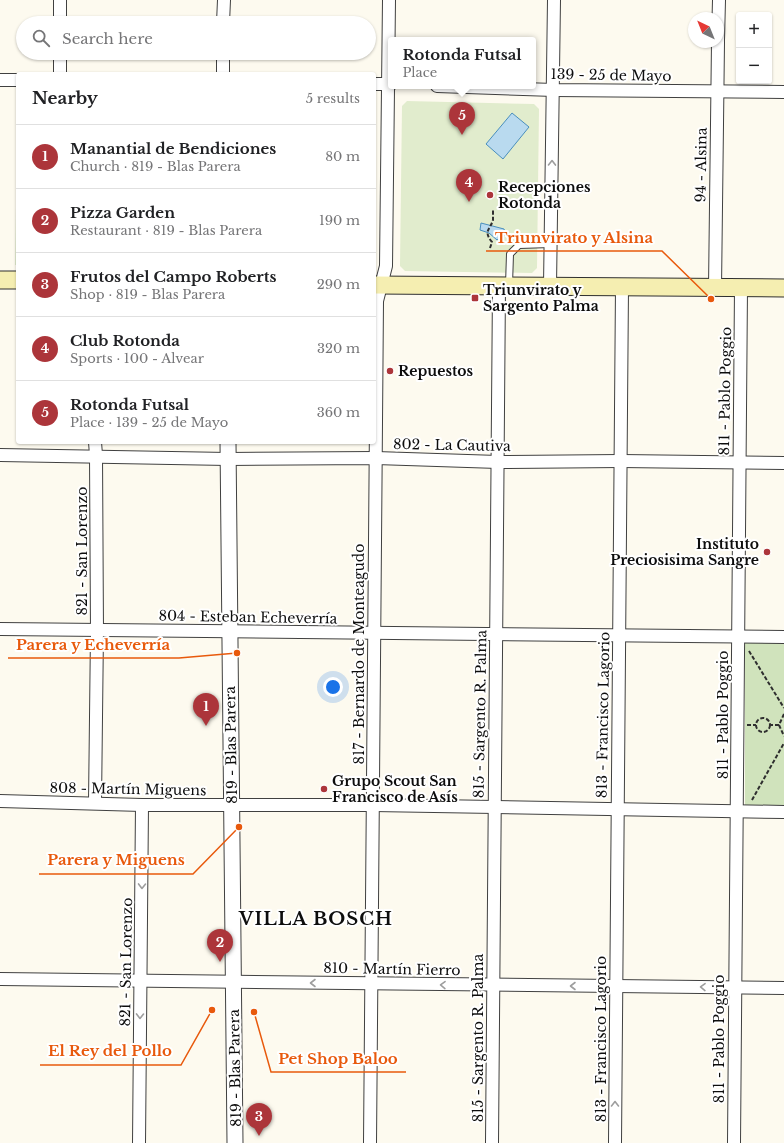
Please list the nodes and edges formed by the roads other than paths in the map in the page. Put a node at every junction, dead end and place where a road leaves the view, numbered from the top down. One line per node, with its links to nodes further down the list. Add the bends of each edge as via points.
1 (60, 0): 7 (street)
2 (224, 0): 8 (street)
3 (389, 0): 9 (street, 817 - Bernardo de Monteagudo)
4 (554, 0): 21 (street)
5 (719, 0): 6 (street, 94 - Alsina)
6 (719, 12)
7 (60, 16)
8 (223, 16)
9 (389, 37)
10 (718, 48): 22 (street, 94 - Alsina)
11 (60, 60): 13 (street)
12 (223, 60): 14 (street)
13 (60, 72)
14 (223, 72)
15 (0, 80): 16 (street)
16 (16, 80)
17 (376, 84): 18 (street)
18 (388, 84)
19 (389, 89): 27 (street, 817 - Bernardo de Monteagudo, via 386,266)
20 (525, 89): 21 (street, 139 - 25 de Mayo)
21 (554, 90): 22 (street, 139 - 25 de Mayo); 24 (street, one-way to 21)
22 (717, 91): 23 (street, 139 - 25 de Mayo); 31 (street, 94 - Alsina)
23 (784, 92)
24 (551, 244): 28 (lane, via 518,245 510,254); 29 (street)
25 (0, 280): 26 (main road)
26 (16, 280)
27 (377, 285): 28 (main road); 38 (street, 817 - Bernardo de Monteagudo)
28 (504, 286): 29 (main road); 41 (street, 815 - Sargento R. Palma)
29 (550, 286): 30 (main road)
30 (622, 287): 31 (main road); 40 (street, 813 - Francisco Lagorio)
31 (715, 288): 32 (main road)
32 (741, 288): 33 (main road); 42 (street, 811 - Pablo Poggio)
33 (784, 288)
34 (95, 444): 37 (street, 821 - San Lorenzo)
35 (228, 444): 39 (street, 819 - Blas Parera)
36 (0, 454): 37 (street, 802 - La Cautiva)
37 (96, 455): 39 (street, 802 - La Cautiva); 45 (street, 821 - San Lorenzo)
38 (376, 458): 39 (street, 802 - La Cautiva); 41 (street, 802 - La Cautiva); 47 (street, 817 - Bernardo de Monteagudo)
39 (228, 459): 46 (street, 819 - Blas Parera)
40 (621, 461): 41 (street, 802 - La Cautiva); 42 (street, 802 - La Cautiva); 49 (street, 813 - Francisco Lagorio)
41 (498, 462): 48 (street, 815 - Sargento R. Palma)
42 (740, 463): 43 (street, 802 - La Cautiva); 50 (street, 811 - Pablo Poggio)
43 (784, 463)
44 (0, 629): 45 (street, 804 - Esteban Echeverría)
45 (97, 631): 46 (street, 804 - Esteban Echeverría); 53 (street, 821 - San Lorenzo)
46 (230, 632): 47 (street, 804 - Esteban Echeverría); 55 (street, 819 - Blas Parera)
47 (374, 633): 48 (street, 804 - Esteban Echeverría); 56 (street, 817 - Bernardo de Monteagudo)
48 (497, 634): 49 (street, 804 - Esteban Echeverría); 57 (street, 815 - Sargento R. Palma)
49 (620, 635): 50 (street, 804 - Esteban Echeverría); 58 (street, 813 - Francisco Lagorio)
50 (744, 636): 51 (street, 804 - Esteban Echeverría); 59 (street, 811 - Pablo Poggio)
51 (784, 637)
52 (0, 801): 53 (street, 808 - Martín Miguens)
53 (95, 803): 54 (street, 808 - Martín Miguens)
54 (142, 805): 55 (street, 808 - Martín Miguens); 62 (street, 821 - San Lorenzo, one-way to 62)
55 (232, 805): 56 (street, 808 - Martín Miguens); 63 (street, 819 - Blas Parera)
56 (373, 805): 57 (street, 808 - Martín Miguens); 64 (street, 817 - Bernardo de Monteagudo)
57 (494, 808): 58 (street, 808 - Martín Miguens); 65 (street, 815 - Sargento R. Palma)
58 (617, 809): 59 (street, 808 - Martín Miguens); 66 (street, 813 - Francisco Lagorio)
59 (742, 811): 60 (street, 808 - Martín Miguens); 67 (street, 811 - Pablo Poggio)
60 (784, 812)
61 (0, 979): 62 (street, 810 - Martín Fierro)
62 (140, 982): 63 (street, 810 - Martín Fierro); 69 (street, 821 - San Lorenzo, one-way to 69)
63 (234, 983): 64 (street, 810 - Martín Fierro, one-way to 63); 70 (street, 819 - Blas Parera)
64 (371, 983): 65 (street, 810 - Martín Fierro, one-way to 64); 71 (street, 817 - Bernardo de Monteagudo)
65 (493, 986): 66 (street, 810 - Martín Fierro, one-way to 65); 72 (street, 815 - Sargento R. Palma)
66 (616, 986): 67 (street, 810 - Martín Fierro, one-way to 66); 73 (street, 813 - Francisco Lagorio, one-way to 66)
67 (735, 988): 68 (street, 810 - Martín Fierro); 74 (street, 811 - Pablo Poggio)
68 (784, 988)
69 (138, 1143)
70 (235, 1143)
71 (370, 1143)
72 (492, 1143)
73 (615, 1143)
74 (734, 1143)

